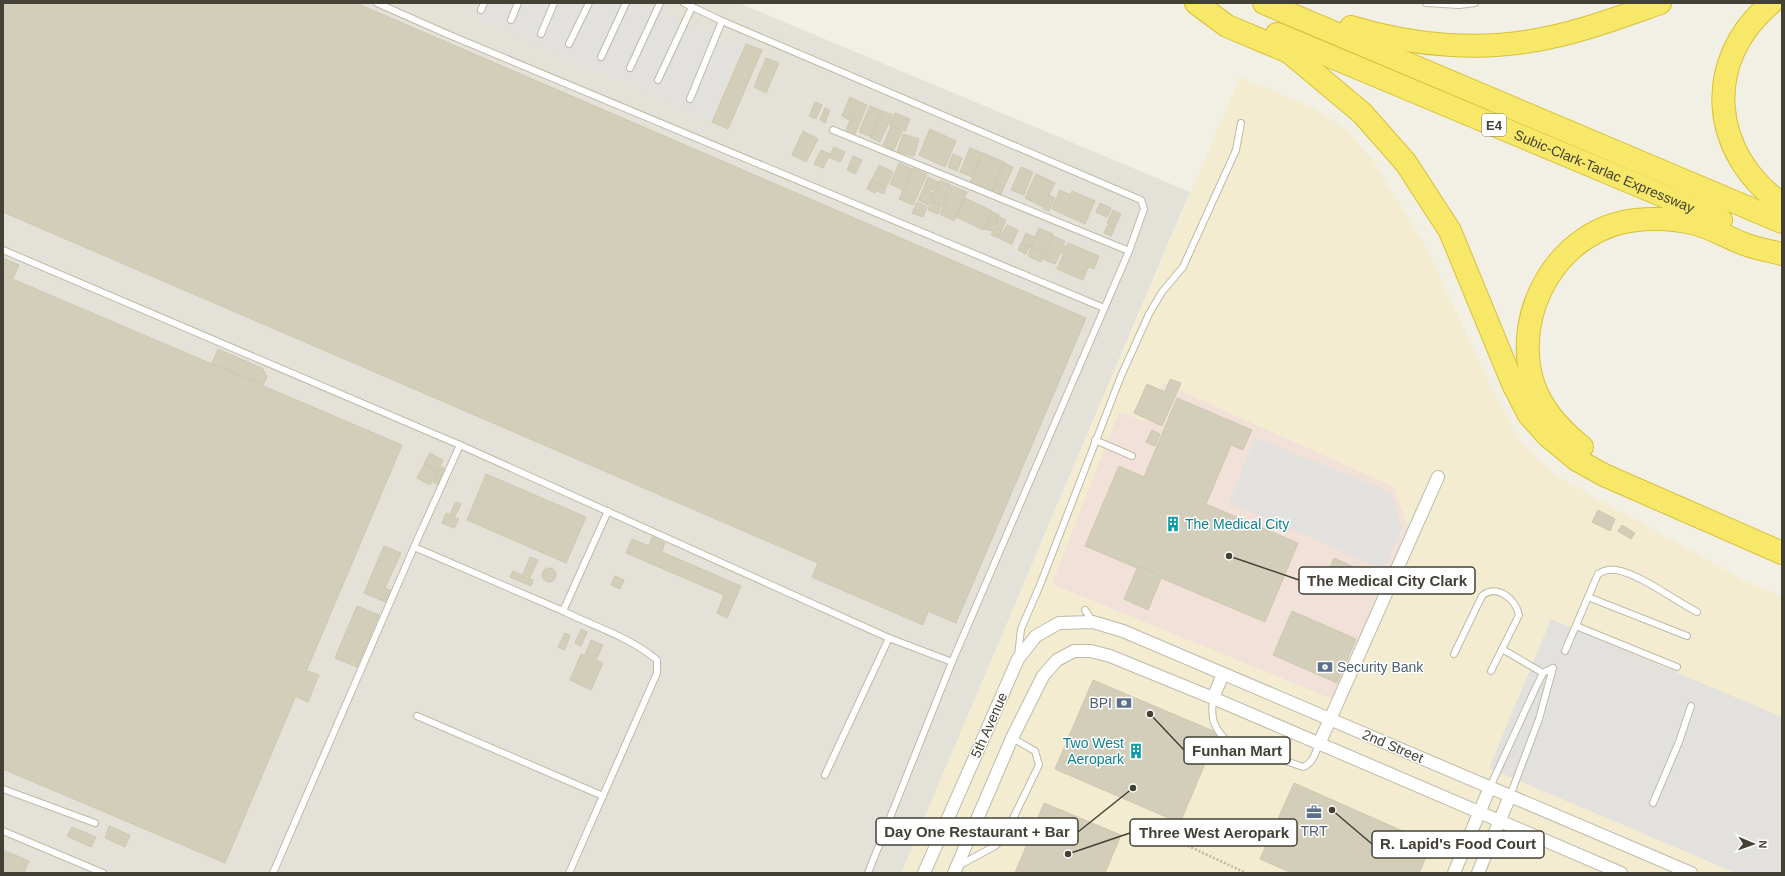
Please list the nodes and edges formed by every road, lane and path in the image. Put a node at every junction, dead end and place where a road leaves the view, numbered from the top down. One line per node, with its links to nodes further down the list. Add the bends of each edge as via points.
1 (377, 3): 35 (lane)
2 (484, 3): 18 (lane)
3 (518, 3): 19 (lane)
4 (554, 3): 21 (lane)
5 (589, 3): 22 (lane)
6 (626, 3): 23 (lane)
7 (660, 3): 24 (lane)
8 (684, 3): 17 (lane)
9 (1196, 3): 43 (highway, via 1227,26 1289,52 1362,113 1406,163 1450,231 1513,384 1529,415 1548,436 1577,460 1604,475)
10 (1206, 3): 31 (highway, Subic-Clark-Tarlac Expressway / E4)
11 (1264, 3): 30 (highway, Subic-Clark-Tarlac Expressway / E4)
12 (1288, 3): 15 (highway, via 1364,31 1414,42 1463,45 1514,43 1546,38 1604,23)
13 (1426, 3): 14 (lane)
14 (1475, 3)
15 (1660, 3)
16 (1771, 3): 29 (highway, via 1754,19 1738,42 1725,79 1723,104 1731,143 1743,165 1758,184)
17 (692, 7): 20 (lane); 25 (lane)
18 (480, 10)
19 (511, 20)
20 (722, 21): 26 (lane); 33 (lane, via 1141,200 1144,209)
21 (541, 34)
22 (569, 44)
23 (601, 57)
24 (630, 68)
25 (658, 80)
26 (690, 99)
27 (1241, 123): 36 (lane, via 1236,150 1183,267 1162,292 1149,314)
28 (833, 130): 33 (lane)
29 (1782, 204)
30 (1782, 222)
31 (1782, 246)
32 (3, 250): 37 (lane)
33 (1128, 251): 35 (lane)
34 (1782, 254): 41 (highway, via 1747,246 1696,224 1671,220 1635,220 1604,228 1580,241 1546,278 1530,321 1528,344 1529,366 1534,384 1555,421 1581,447 1617,467)
35 (1104, 308): 57 (lane)
36 (1095, 440): 38 (lane); 55 (lane, via 1021,629)
37 (460, 445): 40 (lane); 42 (lane)
38 (1132, 456)
39 (1438, 476): 67 (street)
40 (608, 511): 46 (lane); 51 (lane)
41 (1782, 539)
42 (414, 547): 46 (lane); 83 (lane)
43 (1782, 553)
44 (1588, 597): 47 (lane, via 1598,574 1605,570 1617,570 1636,577); 49 (lane); 50 (lane)
45 (1085, 610): 48 (lane)
46 (563, 611): 73 (lane, via 610,632 657,660 657,673)
47 (1697, 612)
48 (1093, 622): 55 (street, 5th Avenue, via 1059,623 1036,636); 61 (street, 2nd Street, via 1123,631)
49 (1576, 626): 53 (lane); 58 (lane)
50 (1687, 636)
51 (890, 638): 57 (lane); 70 (lane)
52 (1502, 649): 54 (lane, via 1519,615 1513,600 1494,590 1487,591 1482,596); 59 (lane); 60 (lane)
53 (1565, 651)
54 (1454, 654)
55 (1018, 659): 86 (street, 5th Avenue)
56 (1057, 660): 64 (street, 2nd Street, via 1074,651 1091,651 1110,656); 68 (street, 5th Avenue, via 1043,676)
57 (952, 662): 85 (lane)
58 (1677, 667)
59 (1491, 672)
60 (1543, 673): 62 (lane); 63 (lane, via 1553,668)
61 (1223, 674): 64 (street); 67 (street, 2nd Street)
62 (1536, 686): 63 (lane); 71 (lane)
63 (1548, 688): 74 (lane)
64 (1213, 698): 69 (street, 2nd Street); 69 (lane, via 1211,717 1218,732 1226,740 1303,767 1309,765)
65 (1691, 706): 75 (lane)
66 (417, 716): 73 (lane)
67 (1330, 719): 69 (street); 71 (street, 2nd Street)
68 (1012, 738): 81 (street, 5th Avenue); 81 (lane, via 1035,751 1039,765 1003,839)
69 (1319, 744): 76 (street, 2nd Street)
70 (825, 775)
71 (1490, 787): 74 (street, 2nd Street); 76 (street)
72 (3, 789): 78 (lane)
73 (603, 796): 84 (lane)
74 (1510, 796): 77 (street); 91 (street, 2nd Street)
75 (1653, 803)
76 (1480, 812): 77 (street, 2nd Street); 88 (street)
77 (1500, 821): 89 (street); 90 (street, 2nd Street)
78 (94, 823)
79 (3, 831): 82 (lane)
80 (1184, 844): 87 (path)
81 (956, 869)
82 (103, 873)
83 (273, 873)
84 (569, 873)
85 (868, 873)
86 (924, 873)
87 (1246, 873)
88 (1454, 873)
89 (1478, 873)
90 (1621, 873)
91 (1691, 873)

